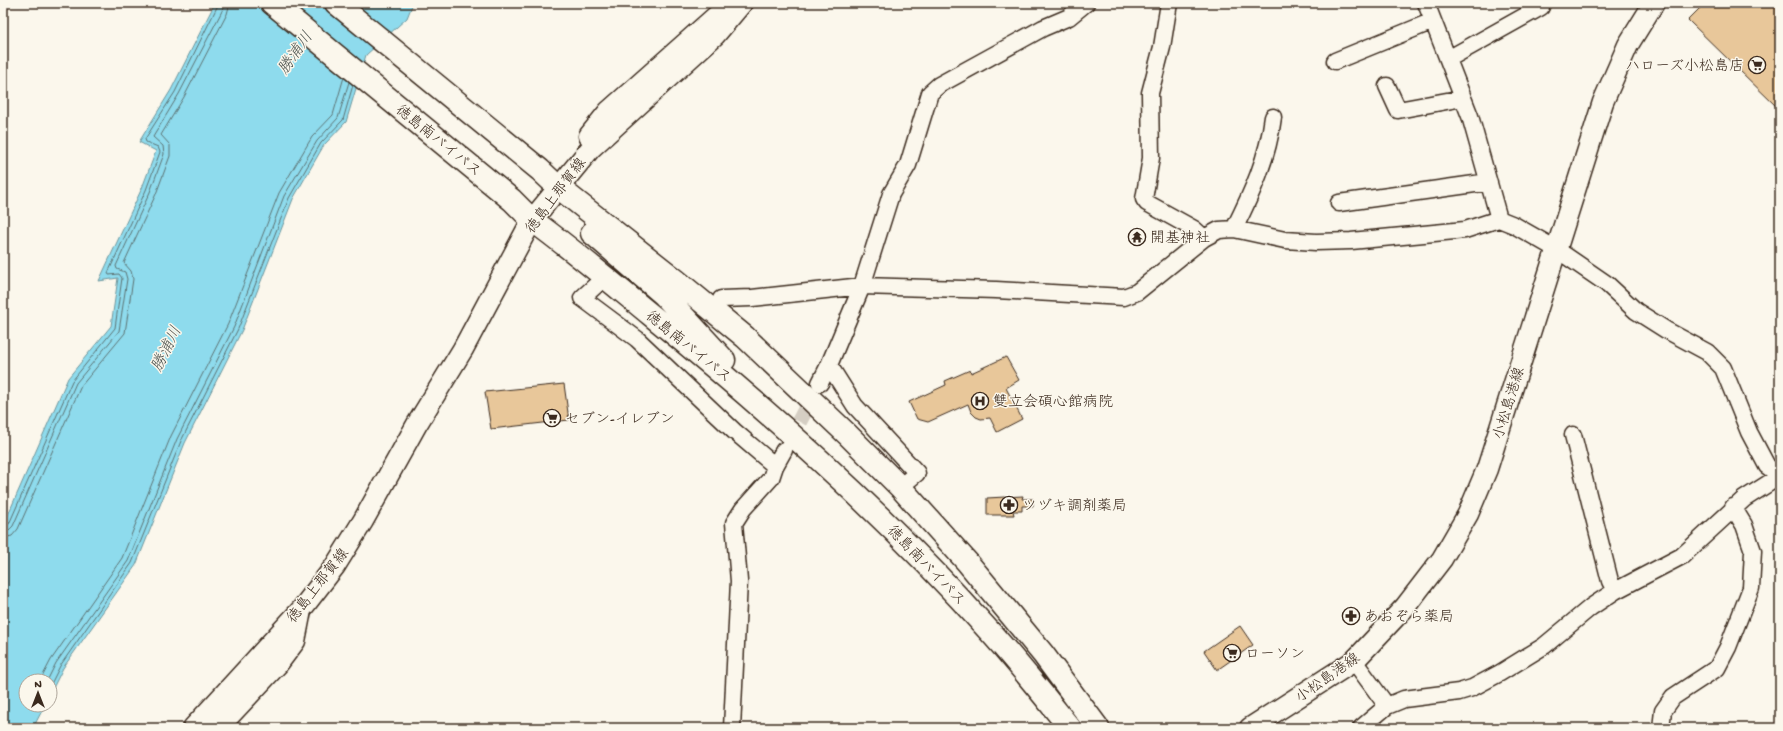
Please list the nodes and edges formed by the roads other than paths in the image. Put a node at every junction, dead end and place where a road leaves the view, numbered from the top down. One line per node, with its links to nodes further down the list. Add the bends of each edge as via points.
1 (272, 3): 19 (highway, 徳島南バイパス)
2 (336, 3): 17 (highway, 徳島南バイパス)
3 (731, 3): 17 (main road, 徳島上那賀線, via 609,112)
4 (742, 3): 17 (main road, 徳島上那賀線, via 715,35)
5 (1086, 3): 25 (street, via 1069,17 1043,28 939,85 930,93 908,165 891,194)
6 (1169, 3): 22 (street, via 1162,47 1150,93 1151,158 1144,199 1194,229)
7 (1426, 3): 10 (street)
8 (1654, 3): 23 (main road, 小松島港線, via 1628,45 1603,102)
9 (1541, 7): 11 (street)
10 (1434, 21): 11 (street); 12 (street)
11 (1448, 59): 14 (street)
12 (1335, 61)
13 (1387, 86): 14 (street, via 1398,110)
14 (1463, 98): 16 (street)
15 (1273, 117): 21 (street, via 1264,161)
16 (1490, 182): 18 (street); 20 (street)
17 (548, 184): 19 (main road, 徳島上那賀線); 29 (highway, via 664,295 726,362); 34 (highway, 徳島南バイパス, via 677,281 745,337)
18 (1339, 203)
19 (523, 211): 24 (highway, 徳島南バイパス); 37 (main road, 徳島上那賀線, via 453,346 417,424 335,566)
20 (1498, 219): 21 (street, via 1464,230 1351,241 1285,240); 23 (street, via 1514,225)
21 (1234, 229): 22 (street, via 1219,230)
22 (1204, 238): 25 (street, via 1138,292 1124,298 996,290)
23 (1556, 249): 33 (street, via 1607,284 1636,311 1707,352 1723,368 1763,459 1767,466); 38 (main road, 小松島港線, via 1487,469 1468,514 1437,565 1405,607)
24 (605, 277): 29 (highway, 徳島南バイパス); 32 (street, via 582,298 637,340)
25 (862, 286): 26 (street); 27 (street)
26 (721, 299)
27 (829, 365): 28 (street); 34 (street, via 855,406 917,473)
28 (820, 383)
29 (760, 406): 43 (highway, 徳島南バイパス, via 873,510 941,578 1018,664)
30 (1573, 435): 36 (street, via 1610,581)
31 (784, 450): 32 (street)
32 (775, 466): 42 (street, via 771,478 734,523 740,581)
33 (1780, 476): 35 (street)
34 (900, 488): 44 (highway, 徳島南バイパス, via 968,562 1043,654)
35 (1733, 507): 36 (street, via 1682,556); 47 (street, via 1744,526 1753,551 1751,588 1717,668 1673,697 1663,711)
36 (1615, 591): 39 (street, via 1544,646 1472,688 1404,699)
37 (301, 610): 40 (main road, 徳島上那賀線); 41 (main road, via 295,641 277,665)
38 (1354, 661): 39 (street); 45 (main road, 小松島港線)
39 (1387, 706): 46 (street)
40 (193, 728)
41 (218, 728)
42 (732, 728)
43 (1070, 728)
44 (1098, 728)
45 (1250, 728)
46 (1361, 728)
47 (1661, 728)

